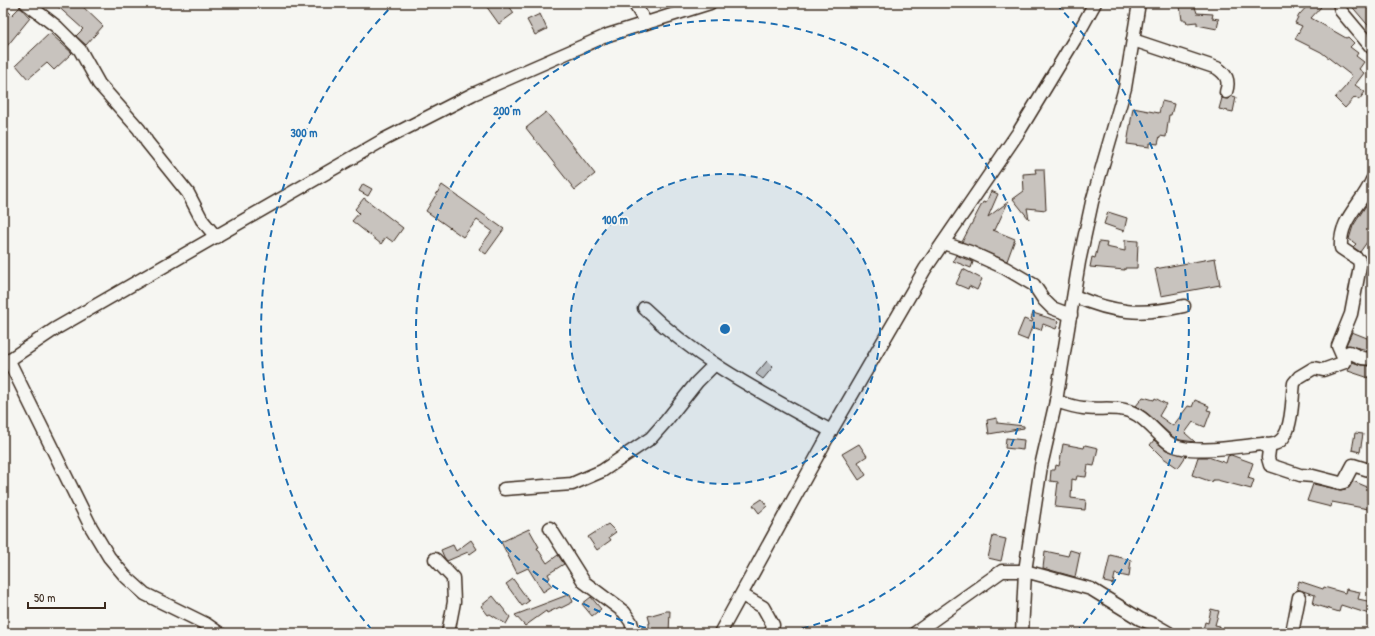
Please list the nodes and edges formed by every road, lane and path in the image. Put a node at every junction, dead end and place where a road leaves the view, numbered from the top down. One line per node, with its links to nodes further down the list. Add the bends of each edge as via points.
1 (26, 3): 12 (street, via 57,27 80,50 99,84 139,129 188,193 202,220)
2 (634, 3): 7 (street)
3 (710, 3): 7 (street)
4 (1095, 3): 13 (street, via 1018,133)
5 (1139, 3): 8 (street)
6 (1339, 3): 9 (street, via 1341,11)
7 (646, 23): 12 (street, via 608,35 473,94 385,139)
8 (1132, 40): 10 (street, via 1217,68 1224,73 1228,81); 14 (street, via 1125,88 1092,202)
9 (1372, 48)
10 (1226, 92)
11 (1372, 180): 18 (street, via 1364,196 1350,213 1340,243 1341,248 1359,260 1360,266 1351,314 1338,346)
12 (216, 237): 20 (street, via 55,329)
13 (943, 243): 17 (street, via 970,252 1034,284 1052,308); 23 (street, via 925,269)
14 (1074, 296): 15 (street, via 1101,308 1140,313); 17 (street)
15 (1184, 306)
16 (644, 308): 21 (street, via 667,331)
17 (1071, 315): 22 (street)
18 (1344, 358): 19 (street, via 1349,352); 24 (street, via 1345,362 1323,370 1314,368 1299,376 1294,383 1289,430 1276,443)
19 (1372, 359)
20 (6, 363): 32 (street, via 109,557 145,594)
21 (714, 365): 23 (street); 26 (street, via 651,438 602,471 572,484)
22 (1056, 401): 24 (street, via 1083,408 1132,412 1170,444 1181,448 1214,449); 29 (street, via 1041,466)
23 (831, 431): 30 (street)
24 (1263, 444): 25 (street, via 1269,450 1270,465 1300,475 1340,483 1344,482 1353,465)
25 (1372, 471)
26 (504, 489)
27 (550, 528): 34 (street, via 584,582 624,612)
28 (435, 559): 33 (street, via 453,578 454,602)
29 (1025, 572): 37 (street, via 1002,571); 38 (street); 39 (street, via 1091,589 1140,619)
30 (742, 595): 35 (street); 36 (street, via 763,607 773,625)
31 (1298, 597): 40 (street)
32 (219, 633)
33 (448, 633)
34 (634, 633)
35 (720, 633)
36 (771, 633)
37 (914, 633)
38 (1022, 633)
39 (1169, 633)
40 (1292, 633)

